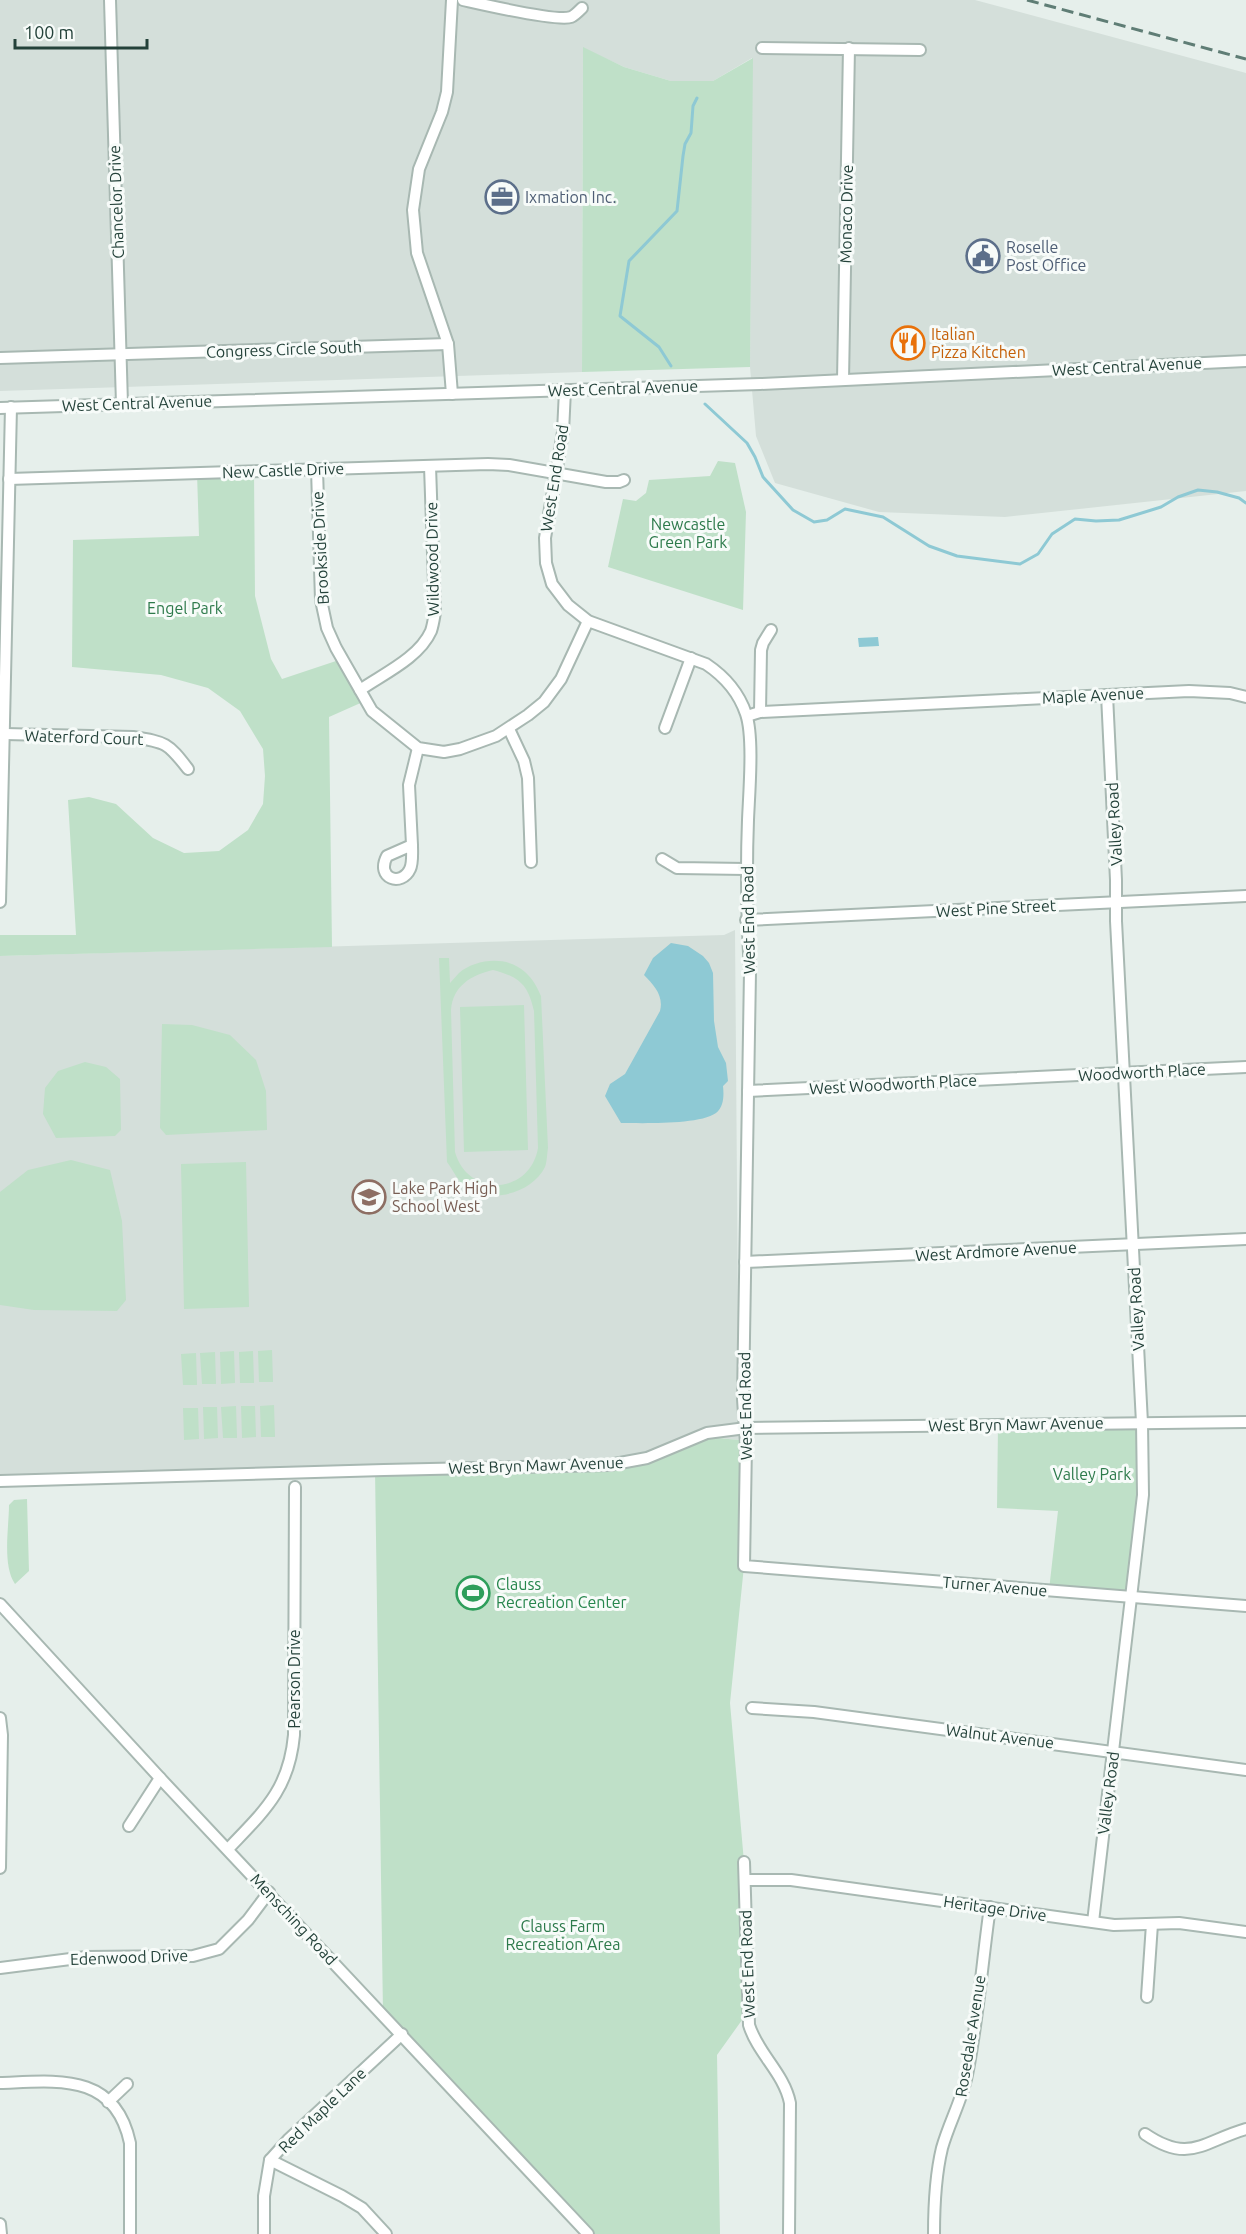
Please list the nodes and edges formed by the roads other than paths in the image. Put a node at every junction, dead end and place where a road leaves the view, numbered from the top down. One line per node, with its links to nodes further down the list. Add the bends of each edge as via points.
1 (110, 0): 9 (street, Chancelor Drive)
2 (452, 0): 8 (street, via 447,92 419,169 413,210 417,253)
3 (463, 0): 4 (street, via 561,18 571,17)
4 (582, 8)
5 (762, 48): 6 (street)
6 (849, 48): 7 (street); 12 (street, Monaco Drive)
7 (921, 50)
8 (448, 344): 9 (street, Congress Circle South); 14 (street)
9 (121, 354): 10 (street, Congress Circle South); 15 (street, Chancelor Drive)
10 (0, 358)
11 (1246, 361): 12 (street, West Central Avenue)
12 (843, 380): 13 (street, West Central Avenue)
13 (565, 390): 14 (street, West Central Avenue); 19 (street, West End Road)
14 (452, 394): 15 (street, West Central Avenue)
15 (122, 404): 16 (street, West Central Avenue)
16 (5, 407): 20 (street)
17 (430, 466): 18 (street, New Castle Drive); 19 (street, New Castle Drive, via 508,465); 25 (street, Wildwood Drive, via 435,612 432,629 423,645)
18 (316, 469): 20 (street, New Castle Drive); 25 (street, Brookside Drive, via 324,617)
19 (557, 474): 21 (street, New Castle Drive, via 606,482); 22 (street, West End Road, via 545,538 547,570 561,598)
20 (9, 479): 32 (street)
21 (624, 480)
22 (588, 621): 24 (street, West End Road); 31 (street, via 568,665 544,702)
23 (771, 630): 28 (street, via 761,650)
24 (691, 658): 29 (street, West End Road, via 722,675); 30 (street)
25 (360, 690): 33 (street, Brookside Drive, via 372,711)
26 (1107, 695): 27 (street, Maple Avenue, via 1189,691); 28 (street, Maple Avenue); 41 (street, Valley Road)
27 (1246, 697)
28 (760, 712): 29 (street, Maple Avenue)
29 (747, 716): 38 (street, West End Road)
30 (665, 728)
31 (509, 729): 33 (street, via 460,749 444,752); 37 (street, via 522,754 528,778)
32 (5, 734): 34 (street, Waterford Court, via 150,739 170,746); 40 (street)
33 (418, 748): 35 (street, via 409,784)
34 (188, 768)
35 (412, 845)
36 (662, 859): 38 (street, via 677,868)
37 (531, 862)
38 (746, 869): 42 (street, West End Road)
39 (1246, 896): 41 (street, West Pine Street)
40 (0, 902)
41 (1116, 902): 42 (street, West Pine Street); 44 (street, Valley Road)
42 (747, 920): 46 (street, West End Road)
43 (1246, 1067): 44 (street, Woodworth Place)
44 (1124, 1073): 45 (street, Woodworth Place); 48 (street, Valley Road)
45 (1038, 1077): 46 (street, West Woodworth Place)
46 (748, 1091): 49 (street, West End Road)
47 (1246, 1239): 48 (street, West Ardmore Avenue)
48 (1133, 1244): 49 (street, West Ardmore Avenue); 51 (street, Valley Road)
49 (746, 1262): 52 (street, West End Road)
50 (1246, 1422): 51 (street, West Bryn Mawr Avenue)
51 (1142, 1423): 52 (street, West Bryn Mawr Avenue); 56 (street, Valley Road, via 1143,1495)
52 (746, 1428): 53 (street, West Bryn Mawr Avenue, via 707,1433 647,1458 609,1465); 55 (street, West End Road)
53 (0, 1481)
54 (296, 1487): 65 (street, Pearson Drive, via 291,1755 277,1794)
55 (744, 1566): 56 (street, Turner Avenue)
56 (1131, 1596): 58 (street, Turner Avenue); 61 (street, Valley Road)
57 (0, 1604): 63 (street, Mensching Road)
58 (1246, 1606)
59 (752, 1708): 61 (street, Walnut Avenue, via 814,1712)
60 (0, 1718): 67 (street)
61 (1113, 1751): 62 (street, Walnut Avenue); 71 (street, Valley Road)
62 (1246, 1770)
63 (160, 1778): 64 (street); 65 (street, Mensching Road)
64 (129, 1826)
65 (228, 1849): 69 (street, Mensching Road)
66 (744, 1862): 68 (street, West End Road)
67 (0, 1866)
68 (745, 1880): 70 (street, Heritage Drive, via 790,1881); 89 (street, West End Road, via 748,2025 757,2046 784,2083 790,2103)
69 (269, 1892): 74 (street, Edenwood Drive, via 219,1949 202,1954 86,1957); 76 (street, Mensching Road)
70 (990, 1907): 71 (street, Heritage Drive); 90 (street, Rosedale Avenue, via 967,2075 937,2170)
71 (1093, 1922): 72 (street, Heritage Drive)
72 (1152, 1924): 73 (street, Heritage Drive, via 1179,1923); 75 (street)
73 (1246, 1932)
74 (0, 1968)
75 (1147, 1997)
76 (402, 2034): 82 (street, Red Maple Lane); 88 (street, Mensching Road)
77 (0, 2083): 79 (street, via 65,2081 86,2086)
78 (126, 2084): 79 (street)
79 (110, 2104): 85 (street, via 124,2121 130,2143)
80 (1246, 2129): 81 (street, via 1186,2150 1163,2146)
81 (1145, 2134)
82 (270, 2160): 86 (street, Red Maple Lane, via 264,2196); 87 (street, via 362,2208)
83 (0, 2224): 84 (street)
84 (1, 2234)
85 (130, 2234)
86 (264, 2234)
87 (386, 2234)
88 (588, 2234)
89 (789, 2234)
90 (934, 2234)

